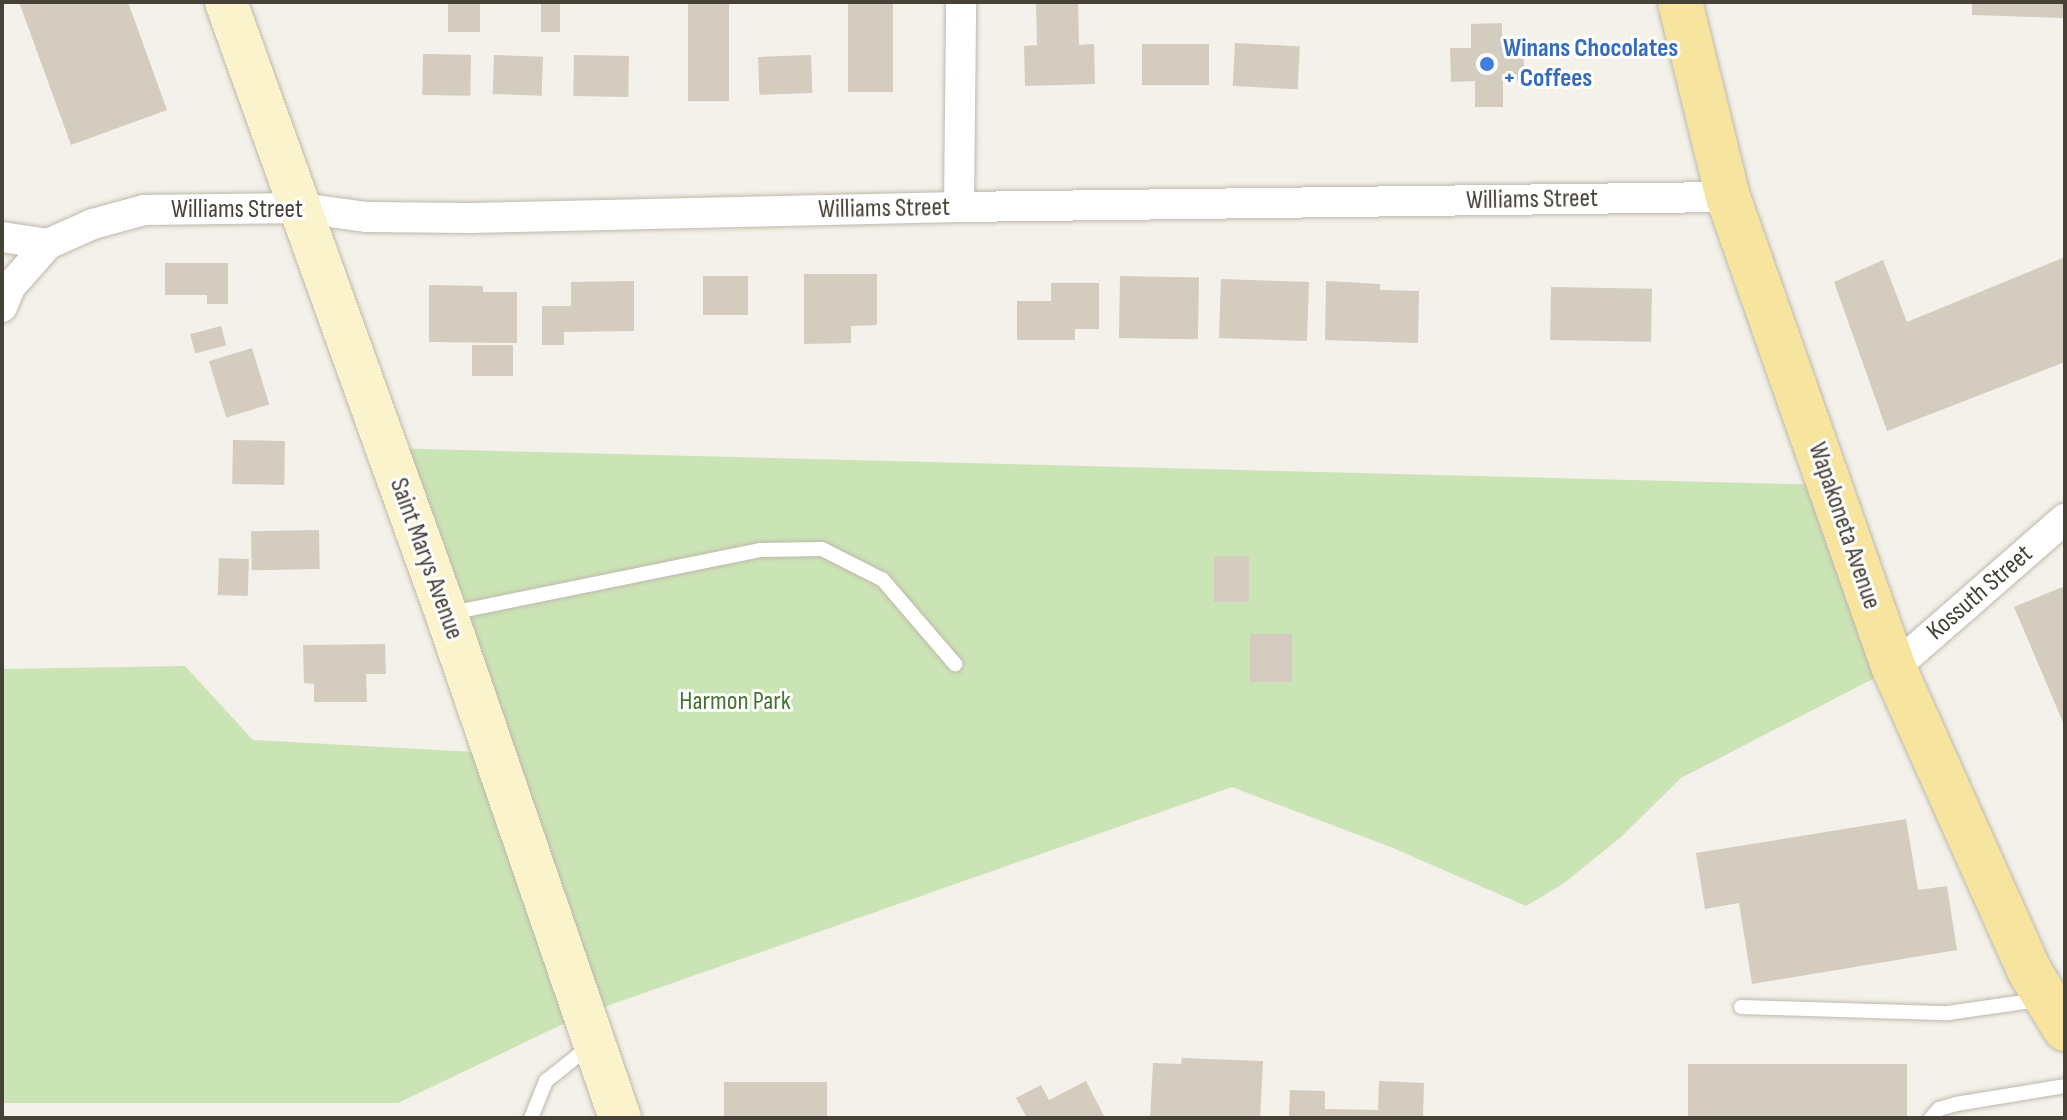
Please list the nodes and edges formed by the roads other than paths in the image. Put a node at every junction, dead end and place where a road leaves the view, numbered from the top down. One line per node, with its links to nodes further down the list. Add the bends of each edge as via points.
1 (226, 2): 6 (main road, Saint Marys Avenue)
2 (961, 2): 5 (street)
3 (1680, 2): 4 (main road, Wapakoneta Avenue)
4 (1728, 197): 5 (street, Williams Street); 13 (main road, Wapakoneta Avenue)
5 (959, 207): 6 (street, Williams Street, via 470,218 367,217)
6 (301, 208): 8 (street, Williams Street, via 144,210); 11 (main road, Saint Marys Avenue)
7 (2, 237): 8 (street)
8 (48, 244): 9 (street, via 10,287)
9 (2, 307)
10 (2065, 519): 13 (street, Kossuth Street)
11 (446, 613): 12 (lane, via 760,550 822,549 883,580); 16 (main road, Saint Marys Avenue)
12 (955, 664)
13 (1894, 668): 15 (main road, Wapakoneta Avenue, via 2030,972)
14 (1741, 1007): 15 (lane)
15 (2056, 1014)
16 (593, 1043): 18 (lane, via 546,1081); 19 (main road, Saint Marys Avenue)
17 (2065, 1086): 20 (lane, via 1956,1104)
18 (531, 1118)
19 (620, 1118)
20 (1931, 1118)

